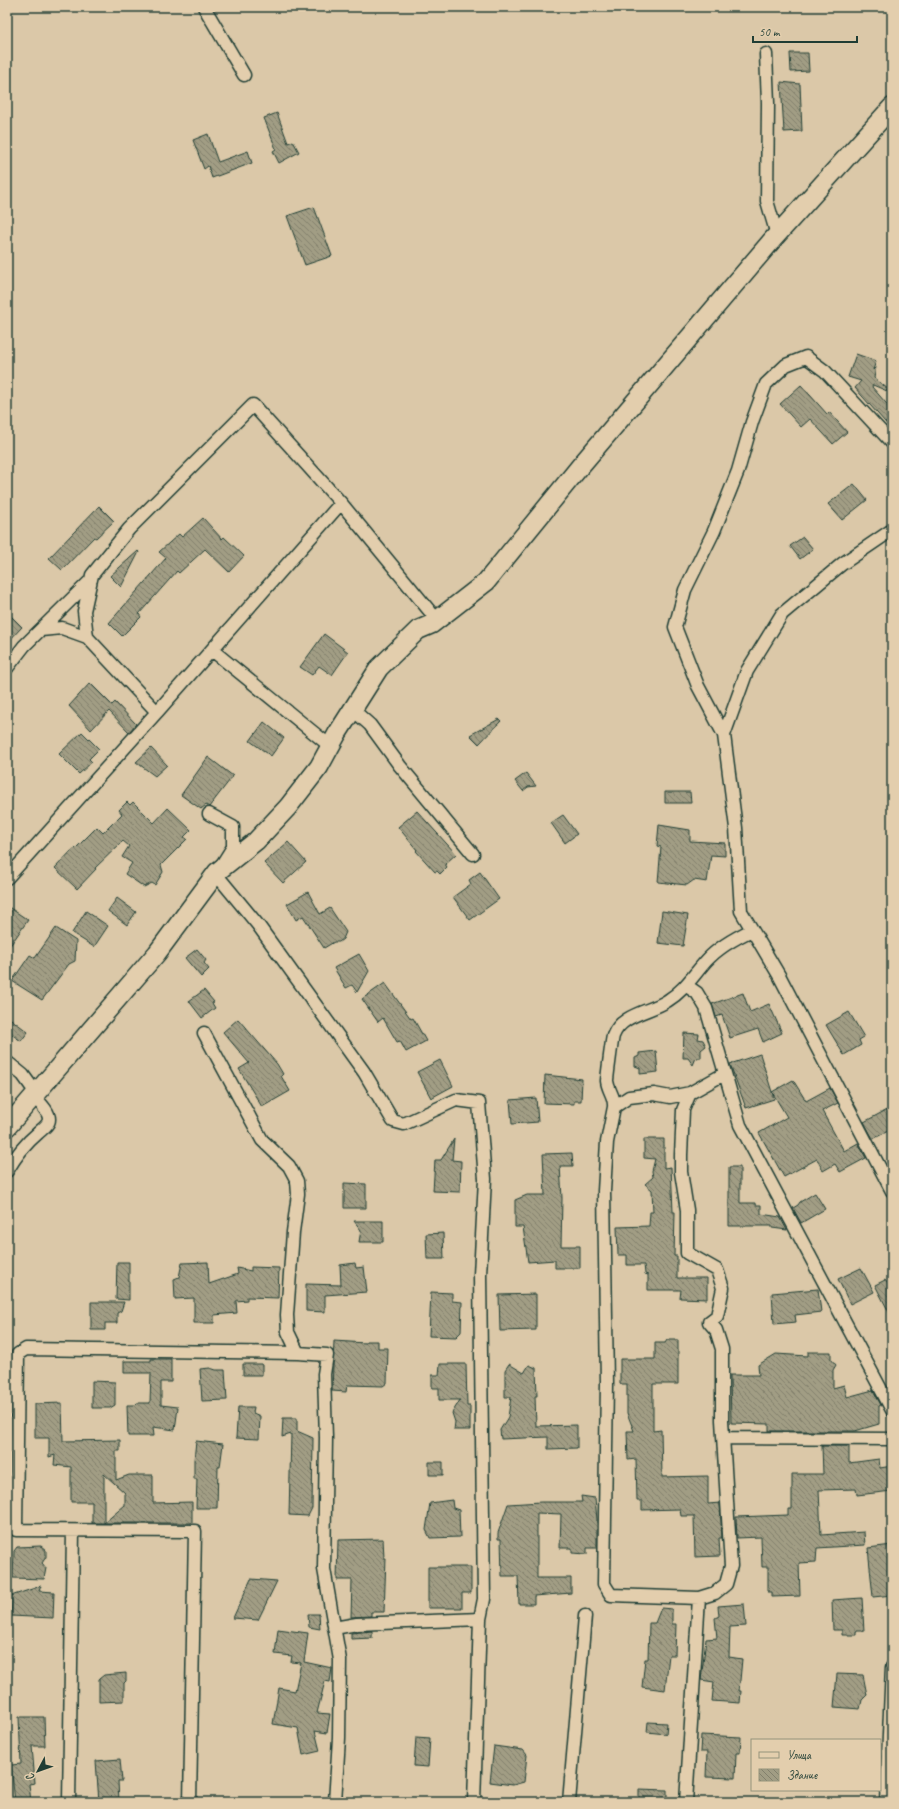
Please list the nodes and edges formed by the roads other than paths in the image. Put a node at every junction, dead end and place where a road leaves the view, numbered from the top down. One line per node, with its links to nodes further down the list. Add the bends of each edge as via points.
1 (204, 7): 3 (street)
2 (766, 54): 5 (street, via 767,201)
3 (244, 75)
4 (892, 107): 5 (main road)
5 (777, 235): 10 (main road, via 582,464 486,582)
6 (892, 443): 17 (street, via 825,371 806,357 786,366 766,384 738,471 714,531 685,590 674,627 698,686)
7 (341, 503): 9 (street, via 253,406 129,529 92,575); 10 (street); 13 (street)
8 (892, 530): 17 (street, via 837,569 782,614 747,671)
9 (91, 580): 11 (street); 12 (street, via 84,612)
10 (437, 620): 15 (main road, via 418,630 379,668)
11 (41, 630): 12 (street, via 62,628); 14 (street)
12 (87, 637): 16 (street)
13 (212, 650): 16 (street); 18 (street)
14 (7, 668)
15 (352, 709): 18 (main road); 20 (street, via 370,725 400,766)
16 (157, 712): 22 (street)
17 (724, 735): 23 (street, via 736,828 741,911)
18 (330, 746): 21 (main road, via 319,767 288,807 256,841)
19 (209, 814): 21 (street, via 234,827 233,847)
20 (474, 854)
21 (216, 874): 29 (main road, via 157,953); 41 (street, via 258,925 364,1072 393,1121 404,1124 456,1100 479,1103 485,1179 480,1275 484,1599)
22 (7, 878)
23 (752, 930): 24 (street, via 738,936 708,959); 33 (street, via 784,984)
24 (687, 986): 27 (street, via 697,993 706,1008); 30 (street, via 667,1002 634,1015 616,1029 612,1037 607,1082 614,1099)
25 (204, 1033): 34 (street, via 262,1140 289,1166 297,1181 287,1315 288,1332)
26 (7, 1062): 29 (street, via 23,1075)
27 (724, 1074): 28 (street); 35 (street, via 740,1124)
28 (690, 1093): 30 (street, via 670,1097 654,1094 629,1096); 36 (street, via 683,1110 681,1155 687,1210 687,1253 717,1270 723,1288 717,1316 709,1322 716,1330 722,1349)
29 (35, 1095): 31 (main road); 32 (street, via 49,1118 48,1124 30,1140)
30 (614, 1107): 39 (street, via 607,1142 604,1191 607,1383 604,1584 611,1595)
31 (7, 1127)
32 (7, 1171)
33 (892, 1191)
34 (298, 1353): 38 (street, via 26,1349 18,1354 16,1530); 42 (street, via 327,1355 324,1374 324,1569)
35 (892, 1410)
36 (724, 1438): 37 (street); 39 (street, via 731,1566 726,1584 715,1593)
37 (892, 1439)
38 (73, 1531): 44 (street); 45 (street, via 195,1531)
39 (699, 1598): 49 (street)
40 (585, 1616): 48 (street)
41 (480, 1619): 42 (street, via 357,1624); 47 (street)
42 (334, 1628): 46 (street, via 340,1660)
43 (892, 1667): 50 (street)
44 (69, 1802)
45 (190, 1802)
46 (335, 1802)
47 (474, 1802)
48 (569, 1802)
49 (686, 1802)
50 (886, 1802)

